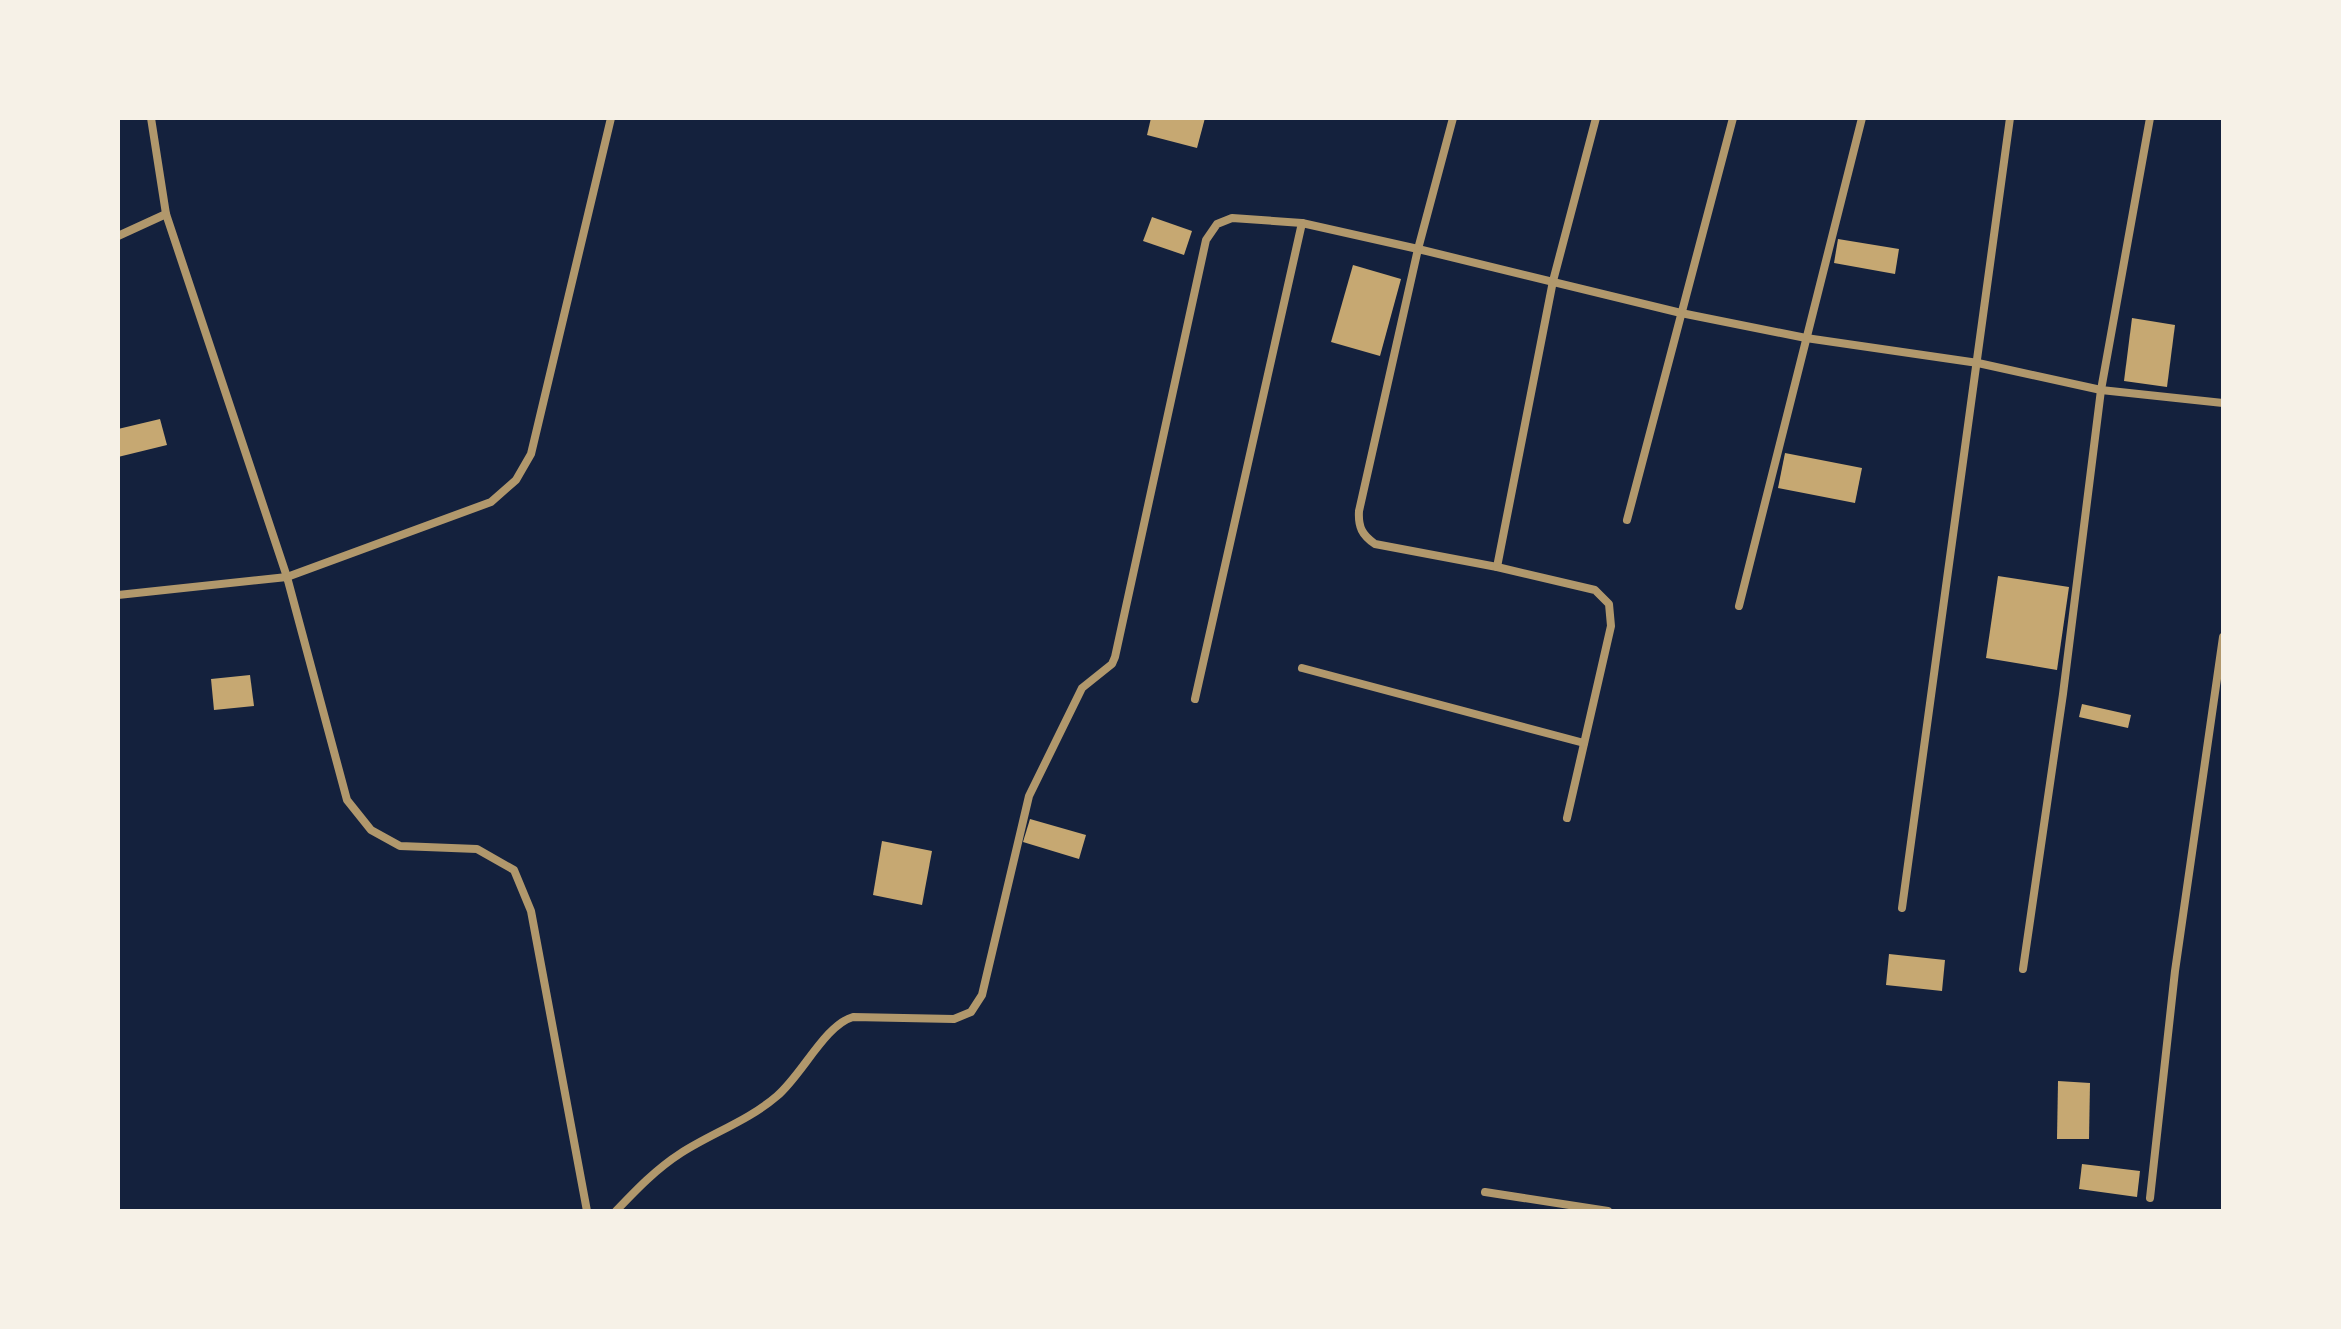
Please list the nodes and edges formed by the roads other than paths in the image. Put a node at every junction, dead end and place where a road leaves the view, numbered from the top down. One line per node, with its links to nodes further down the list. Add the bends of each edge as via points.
1 (151, 118): 9 (street)
2 (611, 118): 21 (street, via 531,454 516,480 491,502)
3 (1453, 118): 12 (street)
4 (1596, 118): 13 (street)
5 (1733, 118): 14 (street)
6 (1862, 118): 15 (street)
7 (2010, 118): 16 (street)
8 (2150, 118): 17 (street)
9 (166, 214): 11 (street); 21 (street)
10 (1302, 223): 12 (street); 26 (street); 34 (street, via 1232,218 1217,224 1206,240 1115,657 1082,688 1029,796 982,995 971,1012 954,1019 841,1020 777,1096 680,1154 641,1183)
11 (118, 236)
12 (1418, 249): 13 (street); 20 (street, via 1359,511 1361,532 1375,544)
13 (1553, 281): 14 (street); 20 (street)
14 (1681, 313): 15 (street); 19 (street)
15 (1806, 338): 16 (street); 23 (street)
16 (1978, 363): 17 (street); 29 (street)
17 (2101, 390): 18 (street); 30 (street)
18 (2223, 403)
19 (1627, 520)
20 (1497, 567): 27 (street, via 1595,590 1609,604 1611,626)
21 (287, 577): 22 (street); 33 (street, via 347,800 371,830 400,846 477,849 514,870 531,911)
22 (118, 595)
23 (1739, 606)
24 (2223, 637): 32 (street, via 2175,971)
25 (1302, 668): 27 (street)
26 (1195, 699)
27 (1584, 743): 28 (street)
28 (1567, 818)
29 (1902, 908)
30 (2023, 969)
31 (1485, 1192): 35 (street)
32 (2150, 1198)
33 (587, 1211)
34 (616, 1211)
35 (1608, 1211)

